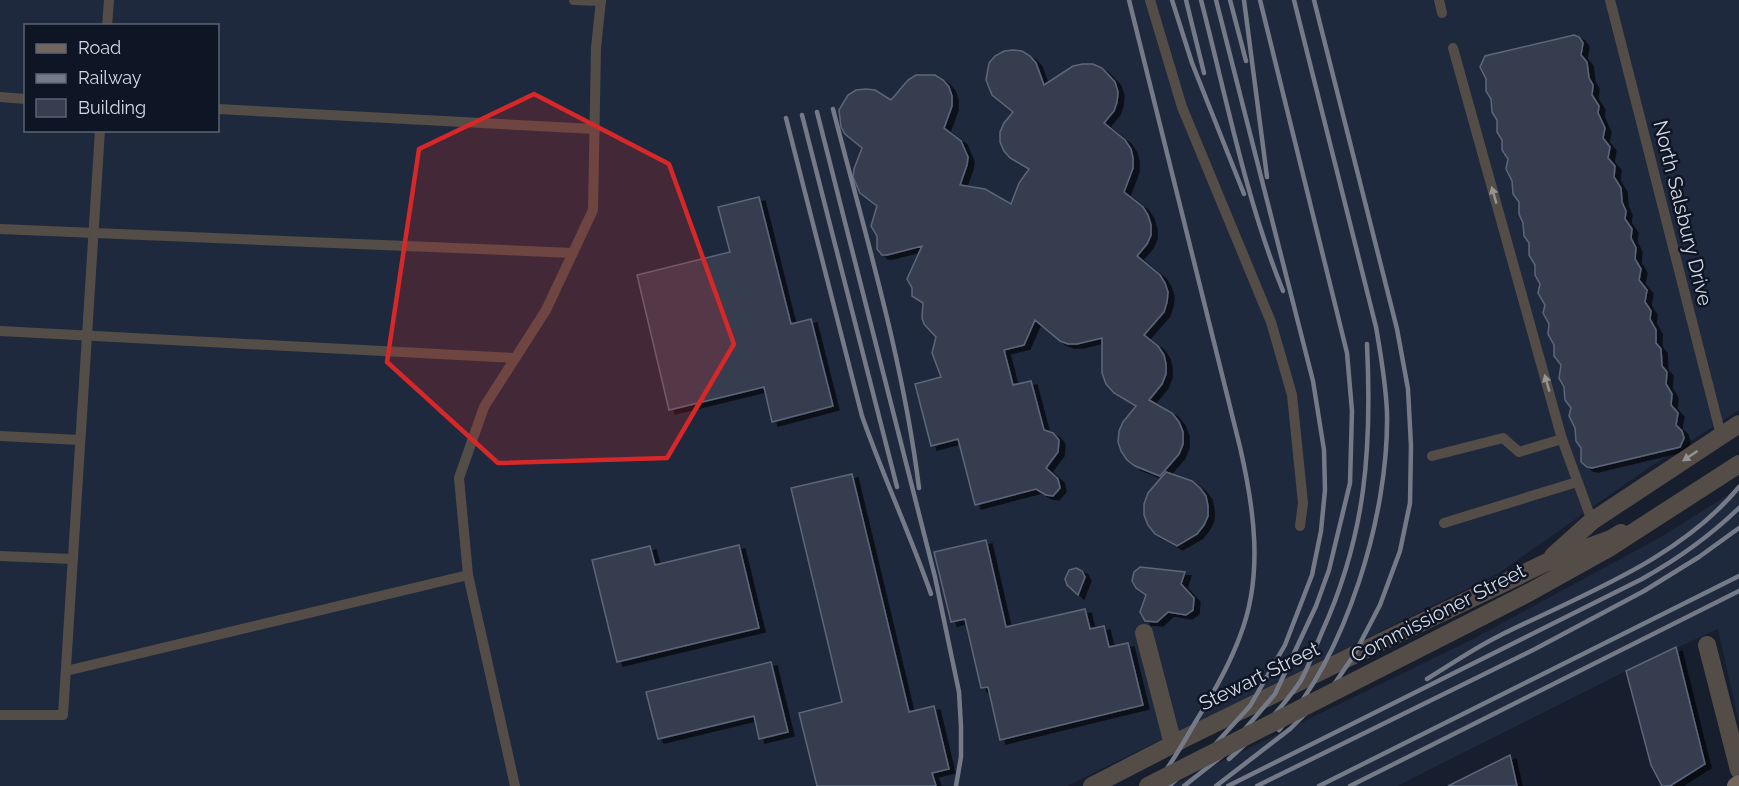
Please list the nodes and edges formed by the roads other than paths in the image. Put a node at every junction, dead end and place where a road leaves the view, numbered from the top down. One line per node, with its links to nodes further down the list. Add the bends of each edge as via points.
1 (109, 0): 8 (lane)
2 (574, 0): 6 (lane)
3 (1150, 0): 32 (lane, via 1182,107 1271,322 1292,395 1303,503)
4 (1439, 0): 7 (lane)
5 (1610, 0): 22 (lane, North Salsbury Drive)
6 (601, 1): 13 (lane)
7 (1442, 13)
8 (107, 24)
9 (1453, 48): 24 (lane, one-way to 9)
10 (0, 97): 11 (lane)
11 (24, 99)
12 (219, 109): 13 (lane)
13 (595, 129): 17 (lane, via 593,210)
14 (100, 132): 16 (lane)
15 (0, 229): 16 (lane)
16 (94, 233): 17 (lane); 19 (lane)
17 (573, 253): 20 (lane, via 546,310)
18 (0, 331): 19 (lane)
19 (87, 336): 20 (lane); 25 (lane)
20 (515, 358): 36 (lane, via 484,407 459,478)
21 (1739, 424): 22 (street, Stewart Street)
22 (1721, 435): 30 (street, Stewart Street, one-way to 30)
23 (0, 436): 25 (lane)
24 (1562, 439): 26 (lane, via 1519,452 1503,438); 29 (lane)
25 (80, 440): 34 (lane)
26 (1432, 456)
27 (1739, 464): 45 (street, Commissioner Street, bridge, via 1599,554 1530,592)
28 (1739, 468): 35 (street, Stewart Street, via 1611,539)
29 (1577, 482): 30 (lane); 31 (lane)
30 (1592, 521): 35 (street, Stewart Street)
31 (1444, 523)
32 (1300, 526)
33 (0, 556): 34 (lane)
34 (73, 559): 39 (lane)
35 (1545, 563): 41 (street, Stewart Street)
36 (468, 575): 39 (lane); 43 (lane)
37 (1144, 633): 41 (street)
38 (1707, 645): 42 (street)
39 (66, 671): 40 (lane, via 63,715)
40 (0, 715)
41 (1173, 744): 44 (street, Stewart Street)
42 (1739, 770)
43 (515, 786)
44 (1092, 786)
45 (1148, 786)

